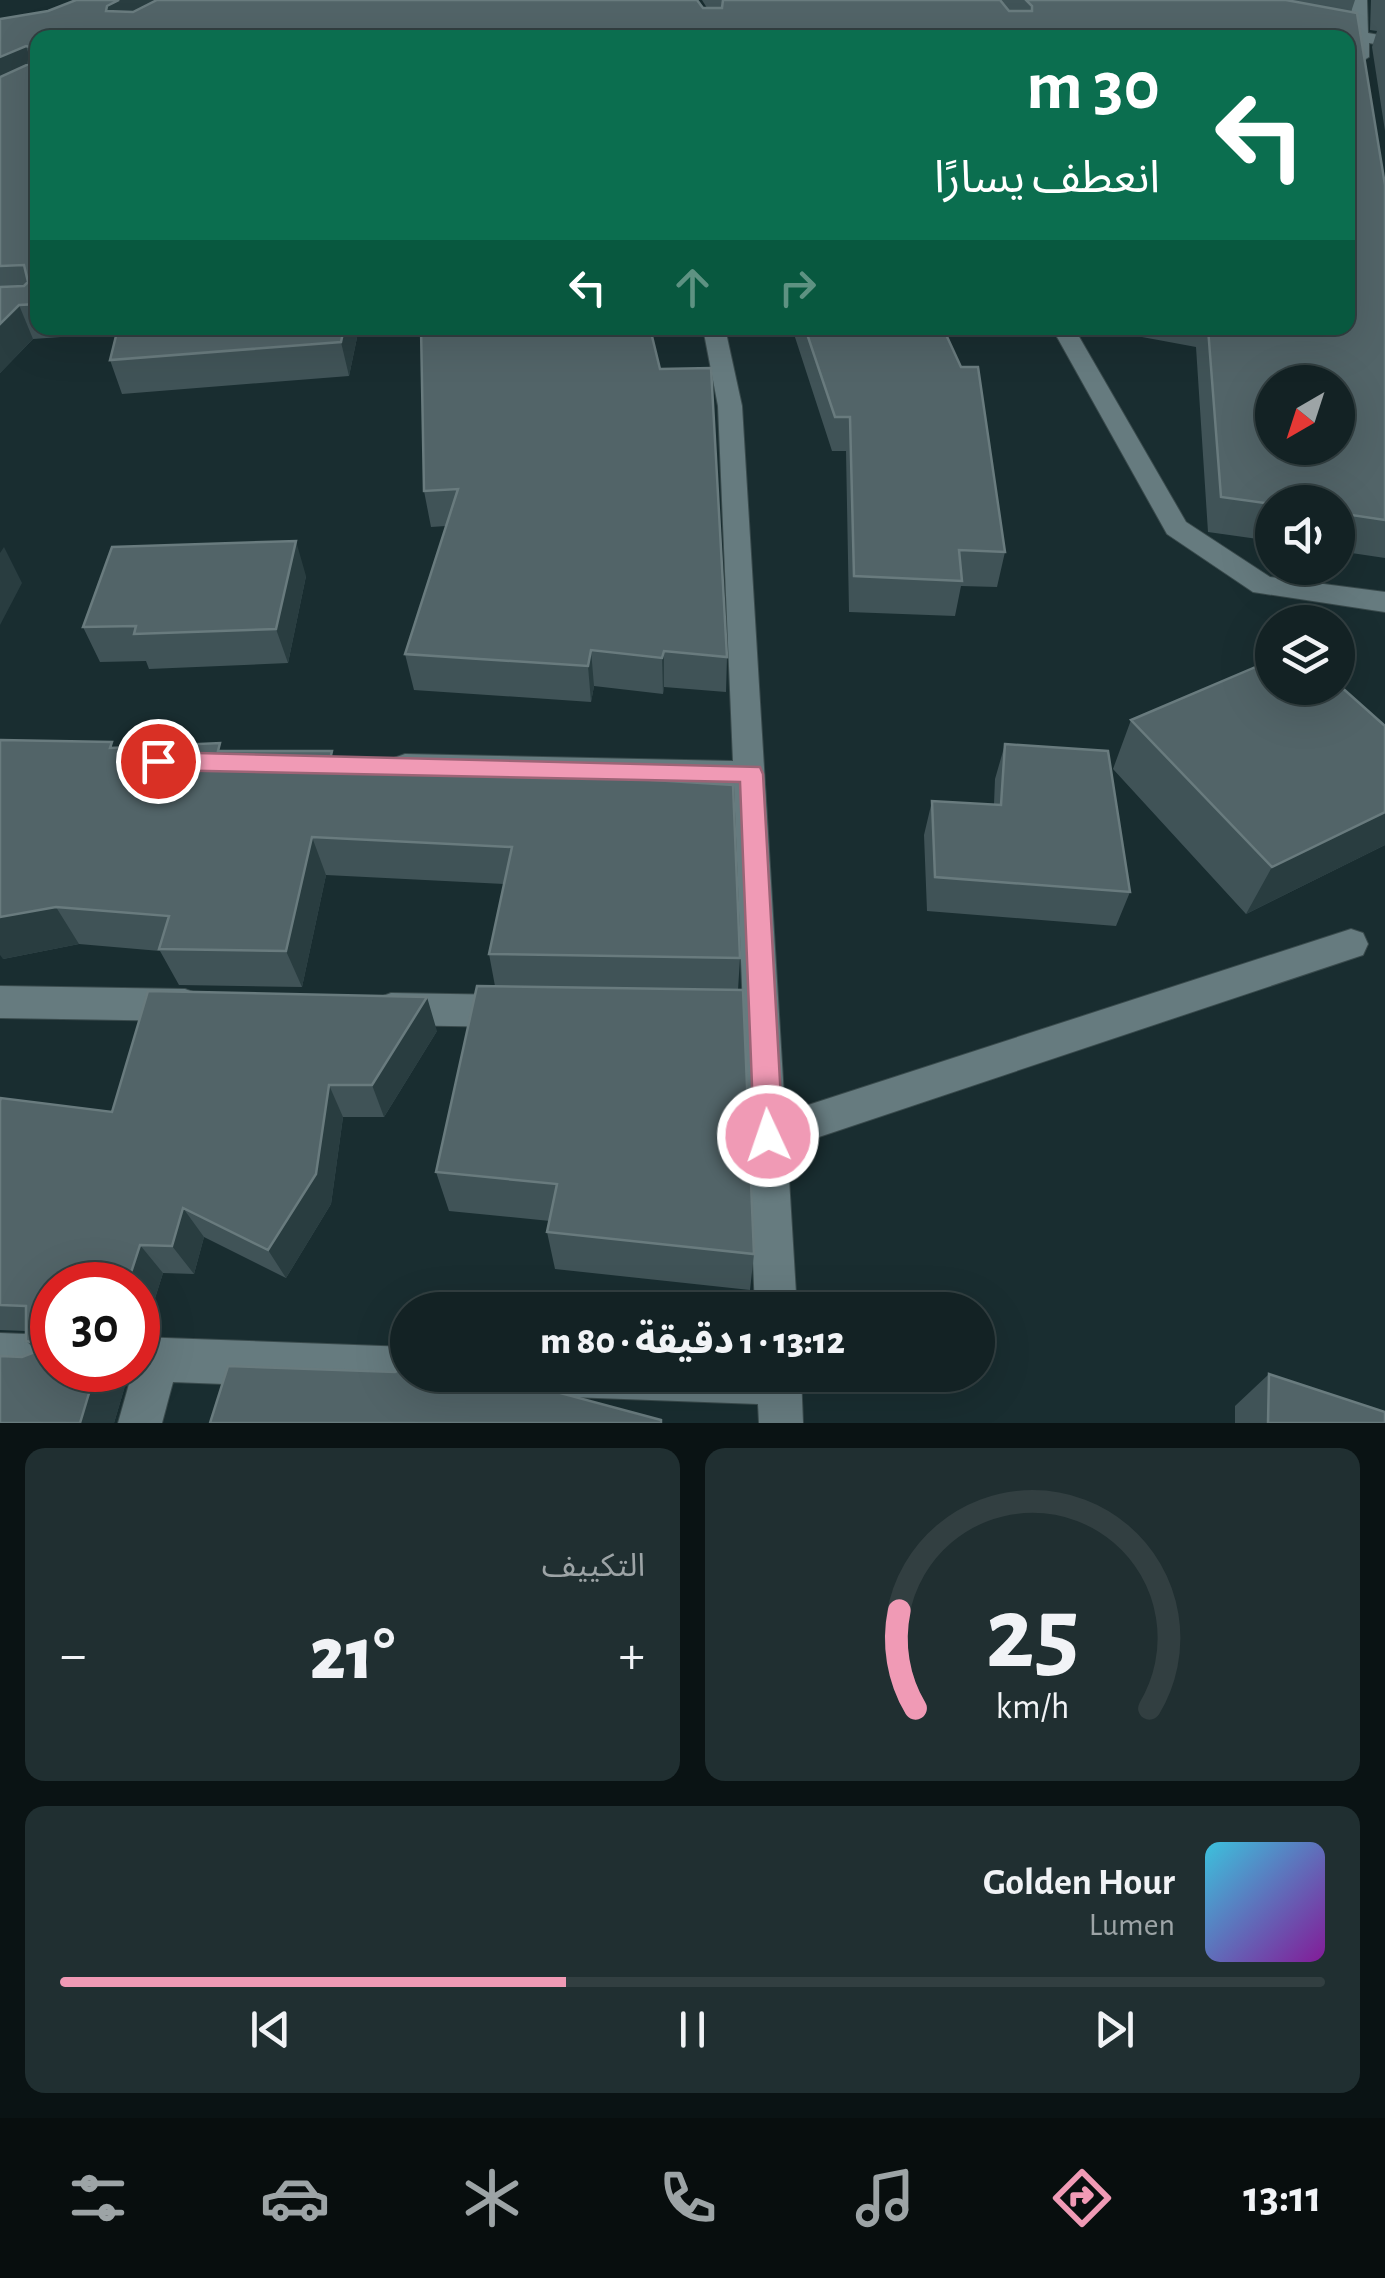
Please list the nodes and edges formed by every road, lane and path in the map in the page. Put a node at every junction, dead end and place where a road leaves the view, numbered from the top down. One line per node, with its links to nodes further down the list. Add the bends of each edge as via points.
1 (1360, 0): 5 (street)
2 (1304, 26): 3 (street)
3 (1322, 30)
4 (1355, 37): 5 (street)
5 (1358, 38): 6 (street); 7 (street)
6 (1385, 41)
7 (1364, 77)
8 (715, 335): 12 (street, via 730,406)
9 (1067, 335): 10 (street, via 1176,528 1263,585)
10 (1385, 602)
11 (376, 766): 12 (street)
12 (752, 774): 19 (street)
13 (1351, 944): 20 (street)
14 (0, 1002): 15 (street)
15 (215, 1006)
16 (352, 1008): 17 (street)
17 (548, 1011)
18 (724, 1014): 19 (street)
19 (763, 1015): 20 (street)
20 (768, 1136): 21 (street)
21 (775, 1292)
22 (0, 1355): 23 (street)
23 (30, 1356)
24 (160, 1360): 25 (street)
25 (390, 1368)
26 (143, 1392): 27 (street)
27 (140, 1423)

